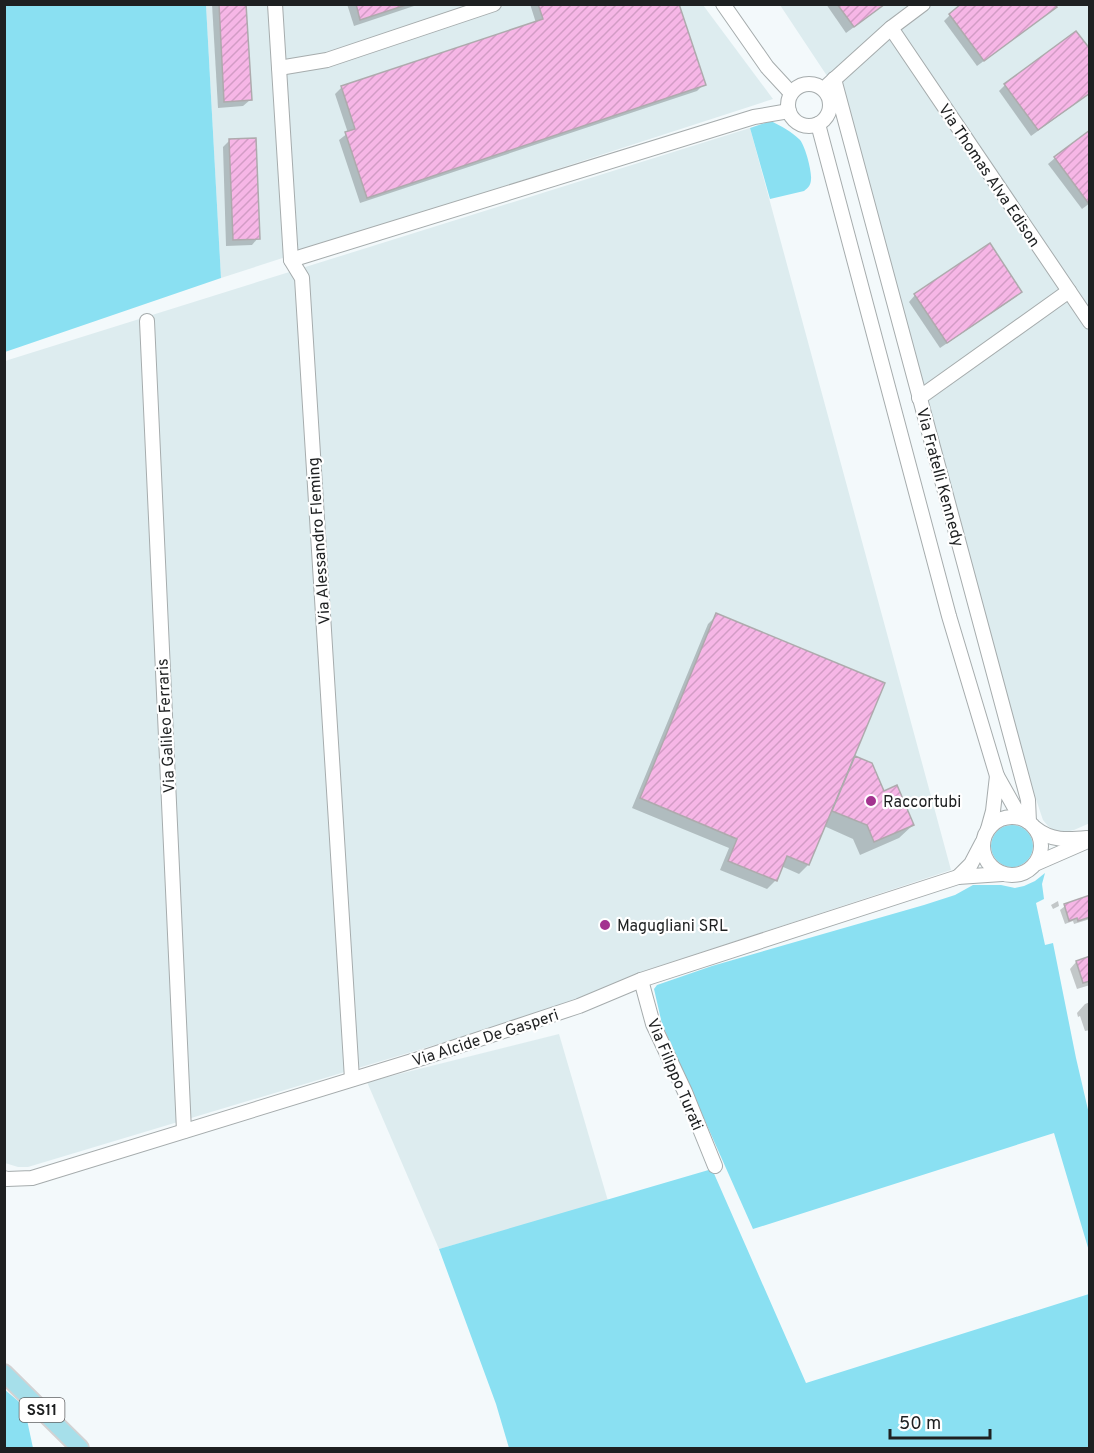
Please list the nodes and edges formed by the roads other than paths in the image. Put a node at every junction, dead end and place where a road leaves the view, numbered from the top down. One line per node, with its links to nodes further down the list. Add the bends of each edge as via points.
1 (275, 4): 6 (street, Via Alessandro Fleming)
2 (494, 4): 6 (street, via 327,60)
3 (723, 4): 9 (street, via 766,67)
4 (923, 4): 5 (street)
5 (891, 28): 7 (street); 13 (street, Via Thomas Alva Edison)
6 (279, 68): 12 (street, Via Alessandro Fleming)
7 (834, 79): 8 (street); 16 (street, Via Fratelli Kennedy)
8 (824, 90): 9 (street, via 808,84); 11 (street, via 830,107)
9 (791, 93): 10 (street)
10 (789, 111): 11 (street, via 800,124); 12 (street, via 754,117)
11 (818, 124): 17 (street, Via Fratelli Kennedy, via 949,616)
12 (291, 260): 25 (street, Via Alessandro Fleming, via 302,278)
13 (1069, 291): 15 (street, Via Thomas Alva Edison); 16 (street)
14 (147, 321): 26 (street, Via Galileo Ferraris)
15 (1089, 322)
16 (919, 398): 18 (street, Via Fratelli Kennedy, via 1028,800)
17 (998, 776): 18 (street, Via Fratelli Kennedy, via 1015,808); 19 (street, Via Fratelli Kennedy)
18 (1031, 825): 19 (street, via 1021,818 1003,818); 20 (street, via 1052,838); 21 (street, via 1038,834 1041,850)
19 (986, 834): 22 (street, via 984,857); 23 (street, via 971,864)
20 (1089, 839): 21 (street)
21 (1035, 864): 22 (street, via 1022,874)
22 (1004, 874): 23 (street, Via Alcide De Gasperi)
23 (958, 877): 24 (street, Via Alcide De Gasperi)
24 (641, 980): 25 (street, Via Alcide De Gasperi, via 579,1006); 27 (street, Via Filippo Turati, via 653,1024)
25 (352, 1079): 26 (street, Via Alcide De Gasperi)
26 (184, 1131): 28 (street, Via Alcide De Gasperi, via 32,1178)
27 (715, 1166)
28 (6, 1178)
29 (4, 1373): 30 (main road, SS11)
30 (80, 1449)

